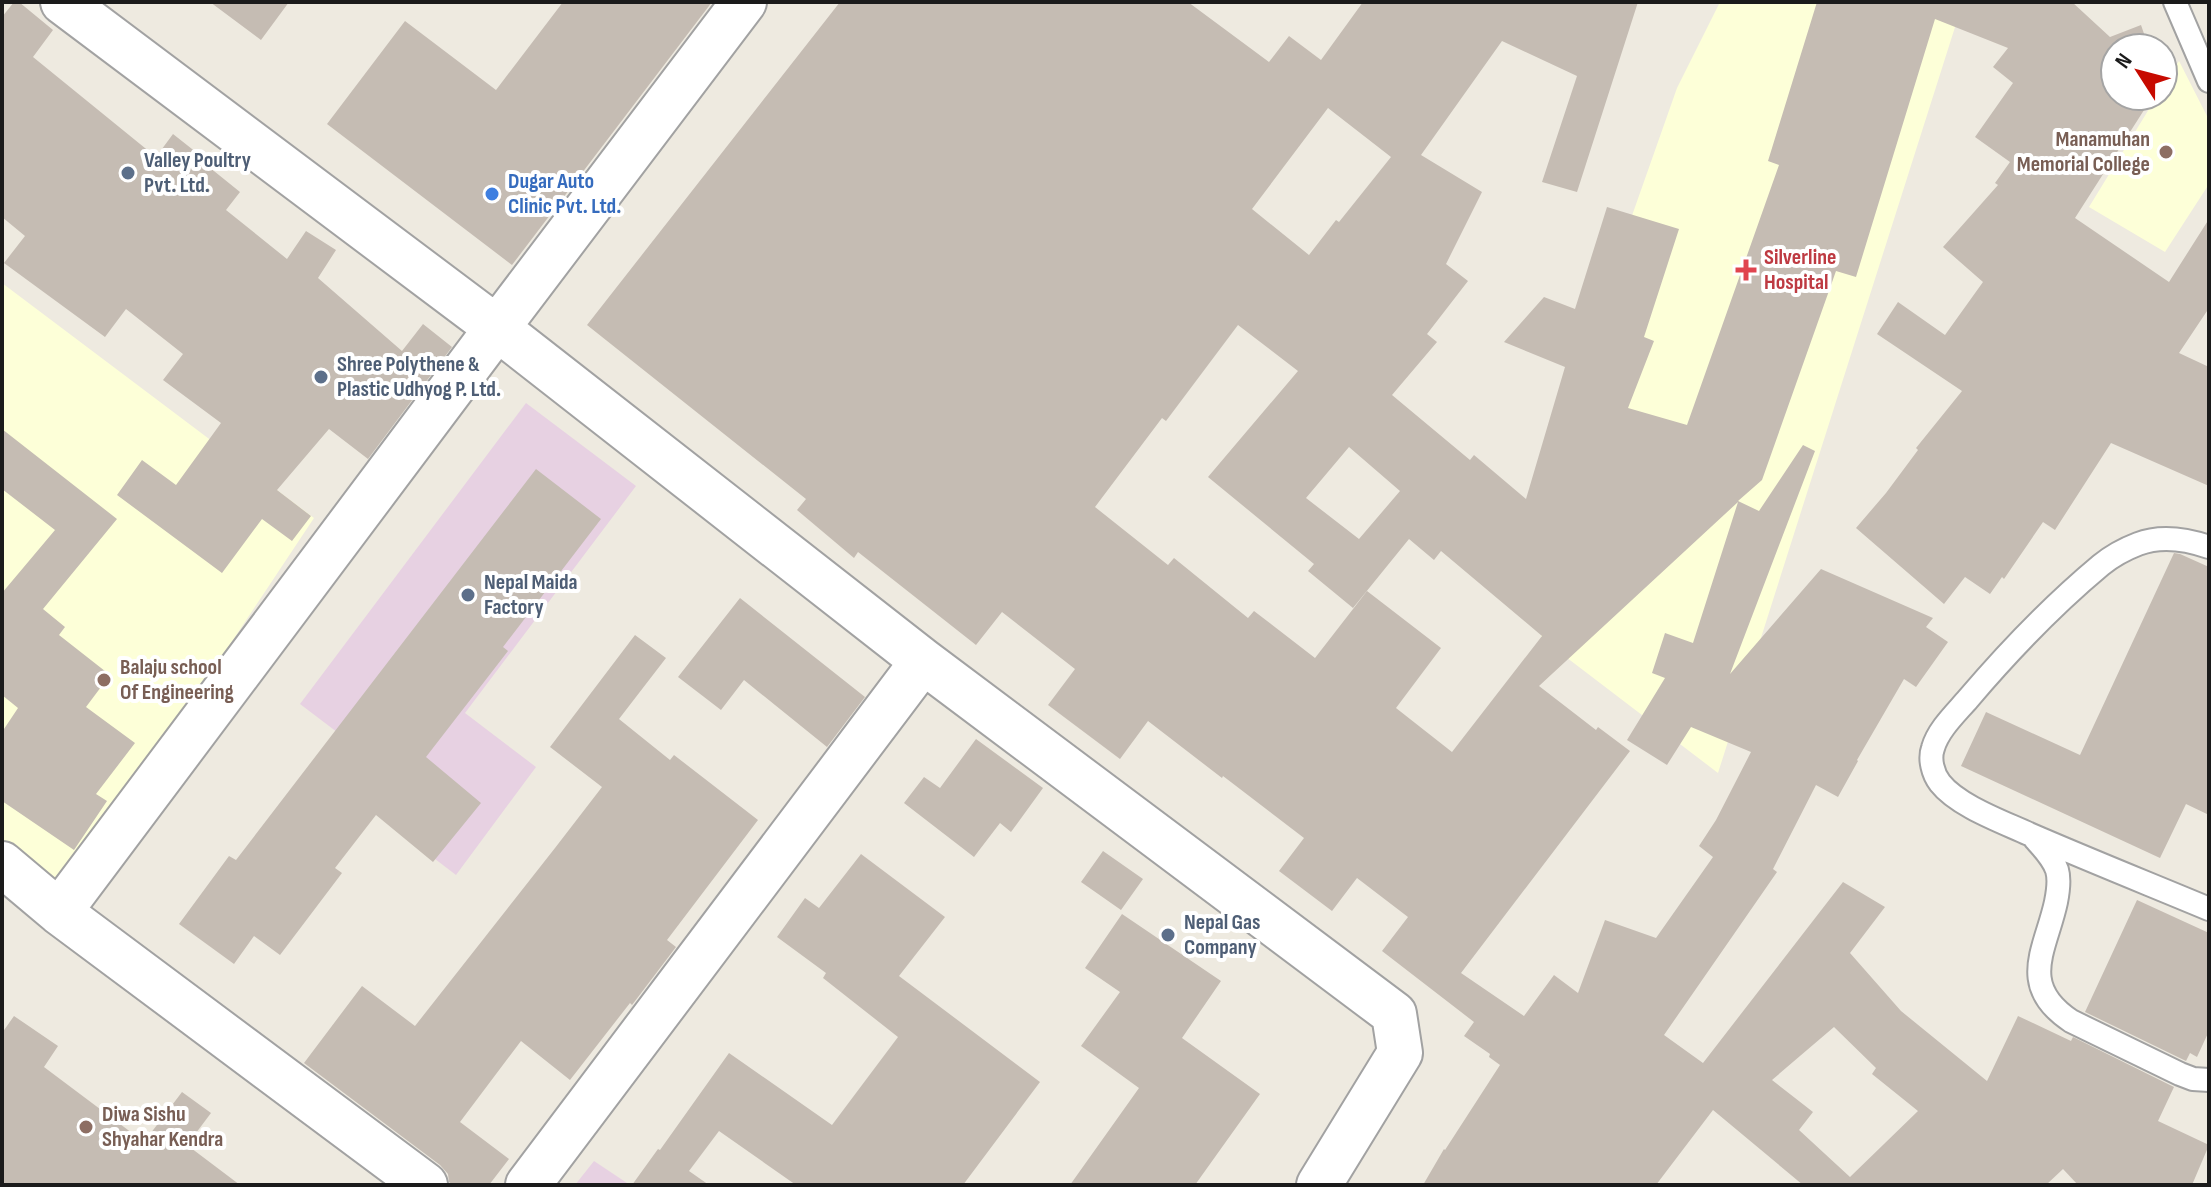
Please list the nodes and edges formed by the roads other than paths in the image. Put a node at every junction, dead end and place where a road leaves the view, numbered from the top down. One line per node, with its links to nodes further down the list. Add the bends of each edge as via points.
1 (63, 2): 5 (street)
2 (744, 2): 5 (street)
3 (2175, 2): 4 (lane)
4 (2209, 81)
5 (497, 328): 7 (street); 11 (street)
6 (2209, 547): 8 (lane, via 2172,538 2149,541 2111,558 2019,643 1941,733 1931,755 1939,782 1952,795)
7 (923, 661): 14 (street); 15 (street, via 1394,1014 1400,1053)
8 (2032, 835): 10 (lane); 12 (lane, via 2058,875 2039,969 2051,1003 2071,1021 2180,1074)
9 (2, 864): 11 (street)
10 (2209, 909)
11 (59, 912): 13 (street)
12 (2209, 1080)
13 (425, 1185)
14 (528, 1185)
15 (1319, 1185)

